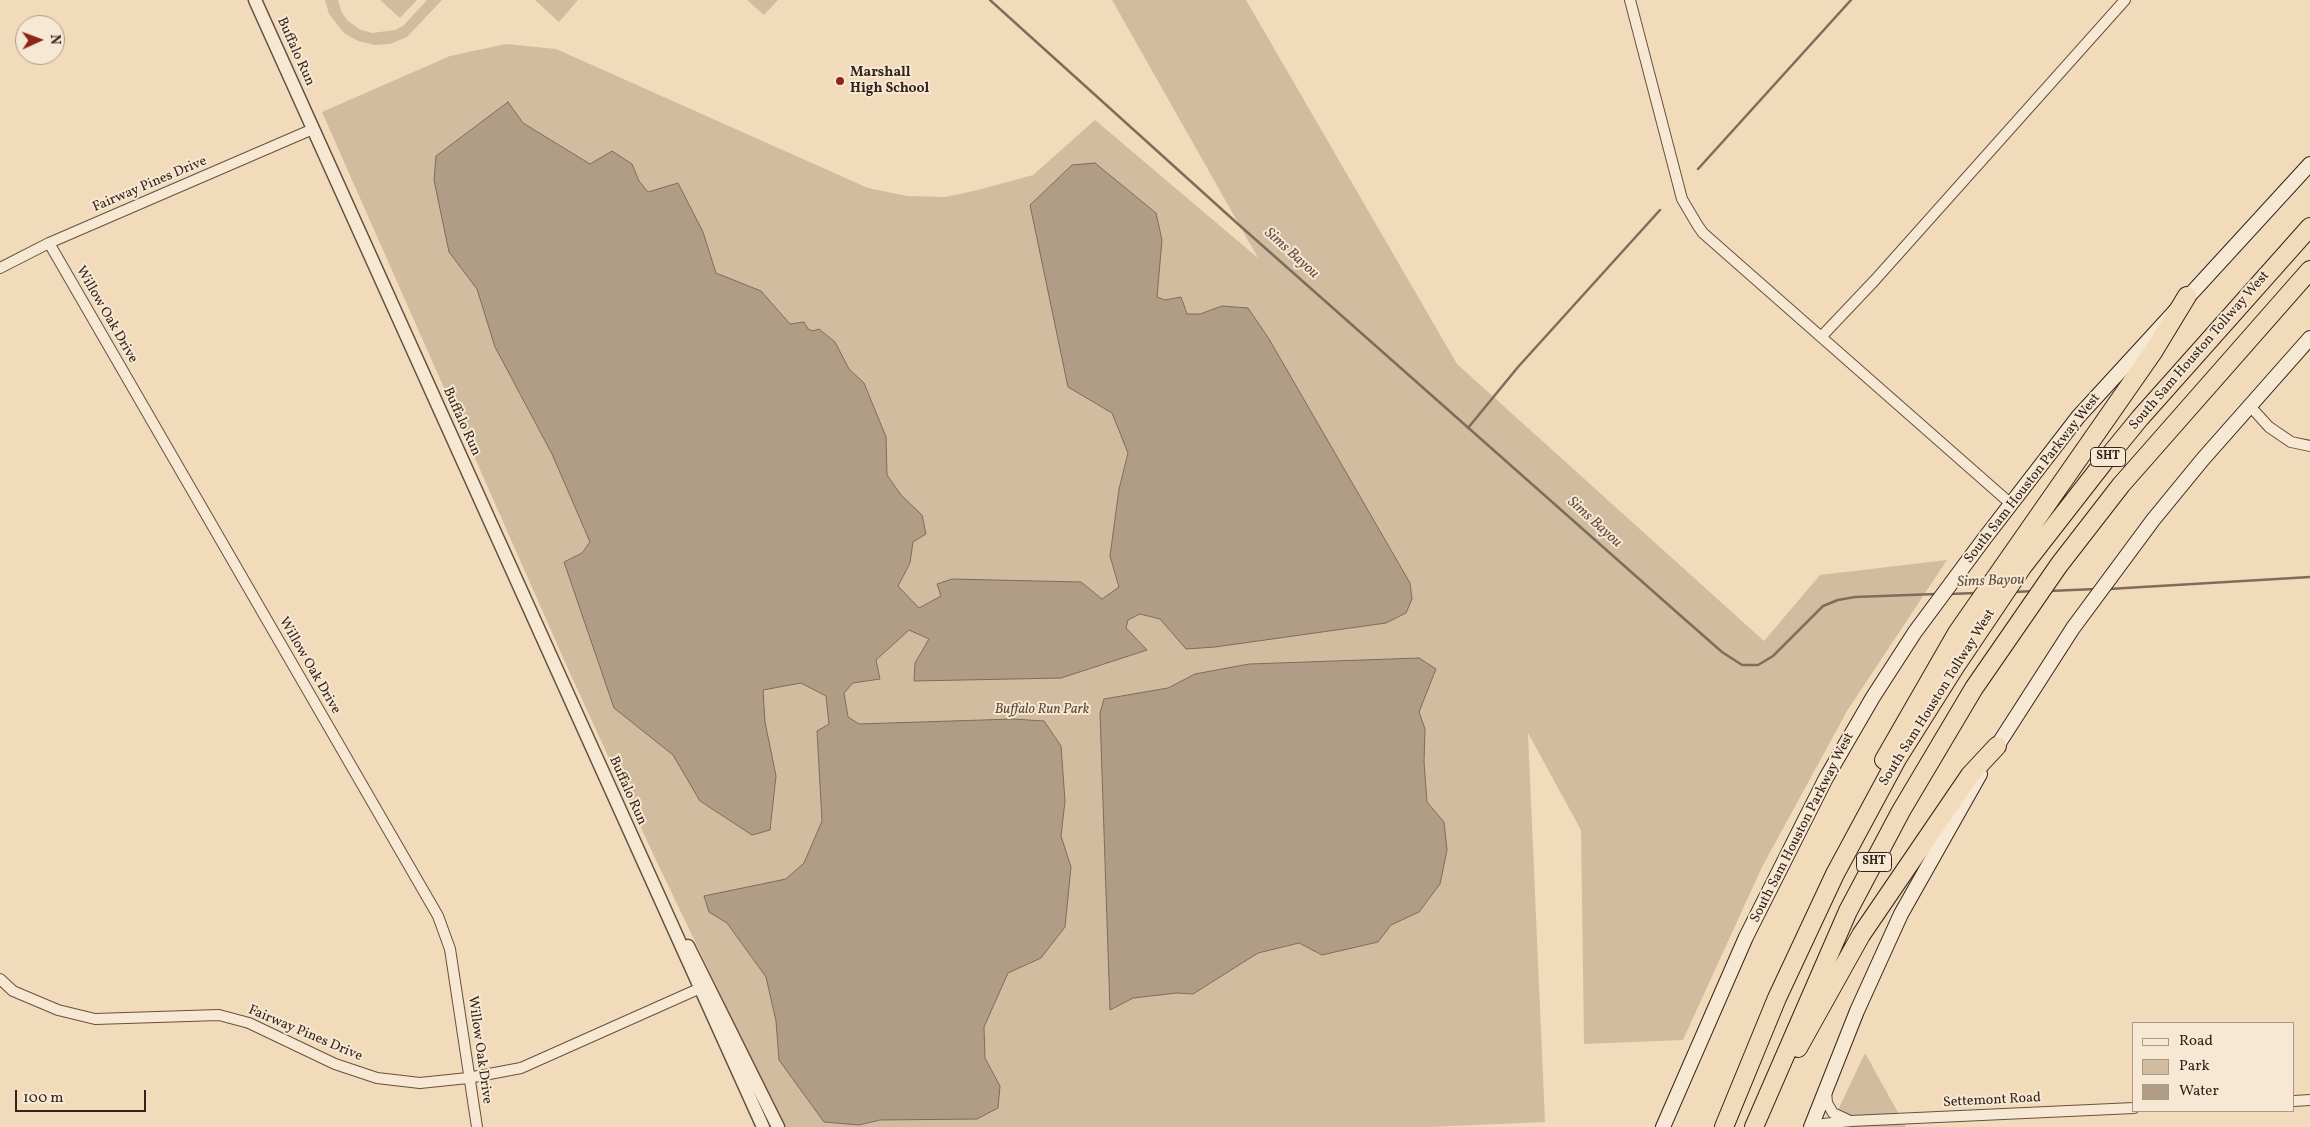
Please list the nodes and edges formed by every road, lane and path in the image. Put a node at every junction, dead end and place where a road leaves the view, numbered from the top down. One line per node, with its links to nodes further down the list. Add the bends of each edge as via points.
1 (255, 0): 4 (street, Buffalo Run)
2 (1630, 0): 11 (street, via 1682,200 1691,217 1703,233)
3 (2125, 0): 11 (street)
4 (313, 130): 7 (street, Fairway Pines Drive); 19 (street, Buffalo Run, via 639,856)
5 (2310, 164): 10 (main road, South Sam Houston Parkway West)
6 (2310, 227): 17 (highway, South Sam Houston Tollway West / SHT, via 2104,462 1989,615 1897,759)
7 (49, 243): 8 (street, Fairway Pines Drive); 20 (street, Willow Oak Drive, via 438,916 450,949)
8 (0, 268)
9 (2310, 270): 31 (highway, South Sam Houston Tollway West / SHT, via 2133,470 2059,564 1970,696 1885,840 1848,911)
10 (2187, 296): 15 (main road, South Sam Houston Parkway West, via 2078,417); 17 (highway, via 2152,352 1957,632 1880,767)
11 (1822, 337): 15 (street)
12 (2310, 338): 13 (main road)
13 (2249, 405): 14 (street, via 2283,437); 16 (main road, via 2203,459 2073,628)
14 (2310, 446)
15 (2011, 504): 29 (main road, South Sam Houston Parkway West, via 1915,632 1826,778 1746,937)
16 (1997, 746): 21 (main road, via 1901,914); 31 (highway, via 1970,776 1861,935)
17 (1804, 937): 30 (highway, South Sam Houston Tollway West / SHT)
18 (0, 979): 20 (street, Fairway Pines Drive, via 13,991 58,1010 95,1019 219,1015 249,1024 335,1064 377,1078 420,1082)
19 (704, 987): 20 (street, Fairway Pines Drive, via 521,1068); 27 (street, Buffalo Run); 28 (street, Buffalo Run)
20 (468, 1078): 26 (street, Willow Oak Drive)
21 (1826, 1090): 25 (street, via 1827,1103 1833,1114); 32 (main road)
22 (2310, 1100): 23 (street)
23 (2295, 1101)
24 (2132, 1108): 25 (street, Settemont Road)
25 (1851, 1121): 33 (street, Settemont Road)
26 (476, 1127)
27 (763, 1127)
28 (778, 1127)
29 (1663, 1127)
30 (1724, 1127)
31 (1754, 1127)
32 (1810, 1127)
33 (1817, 1127)

